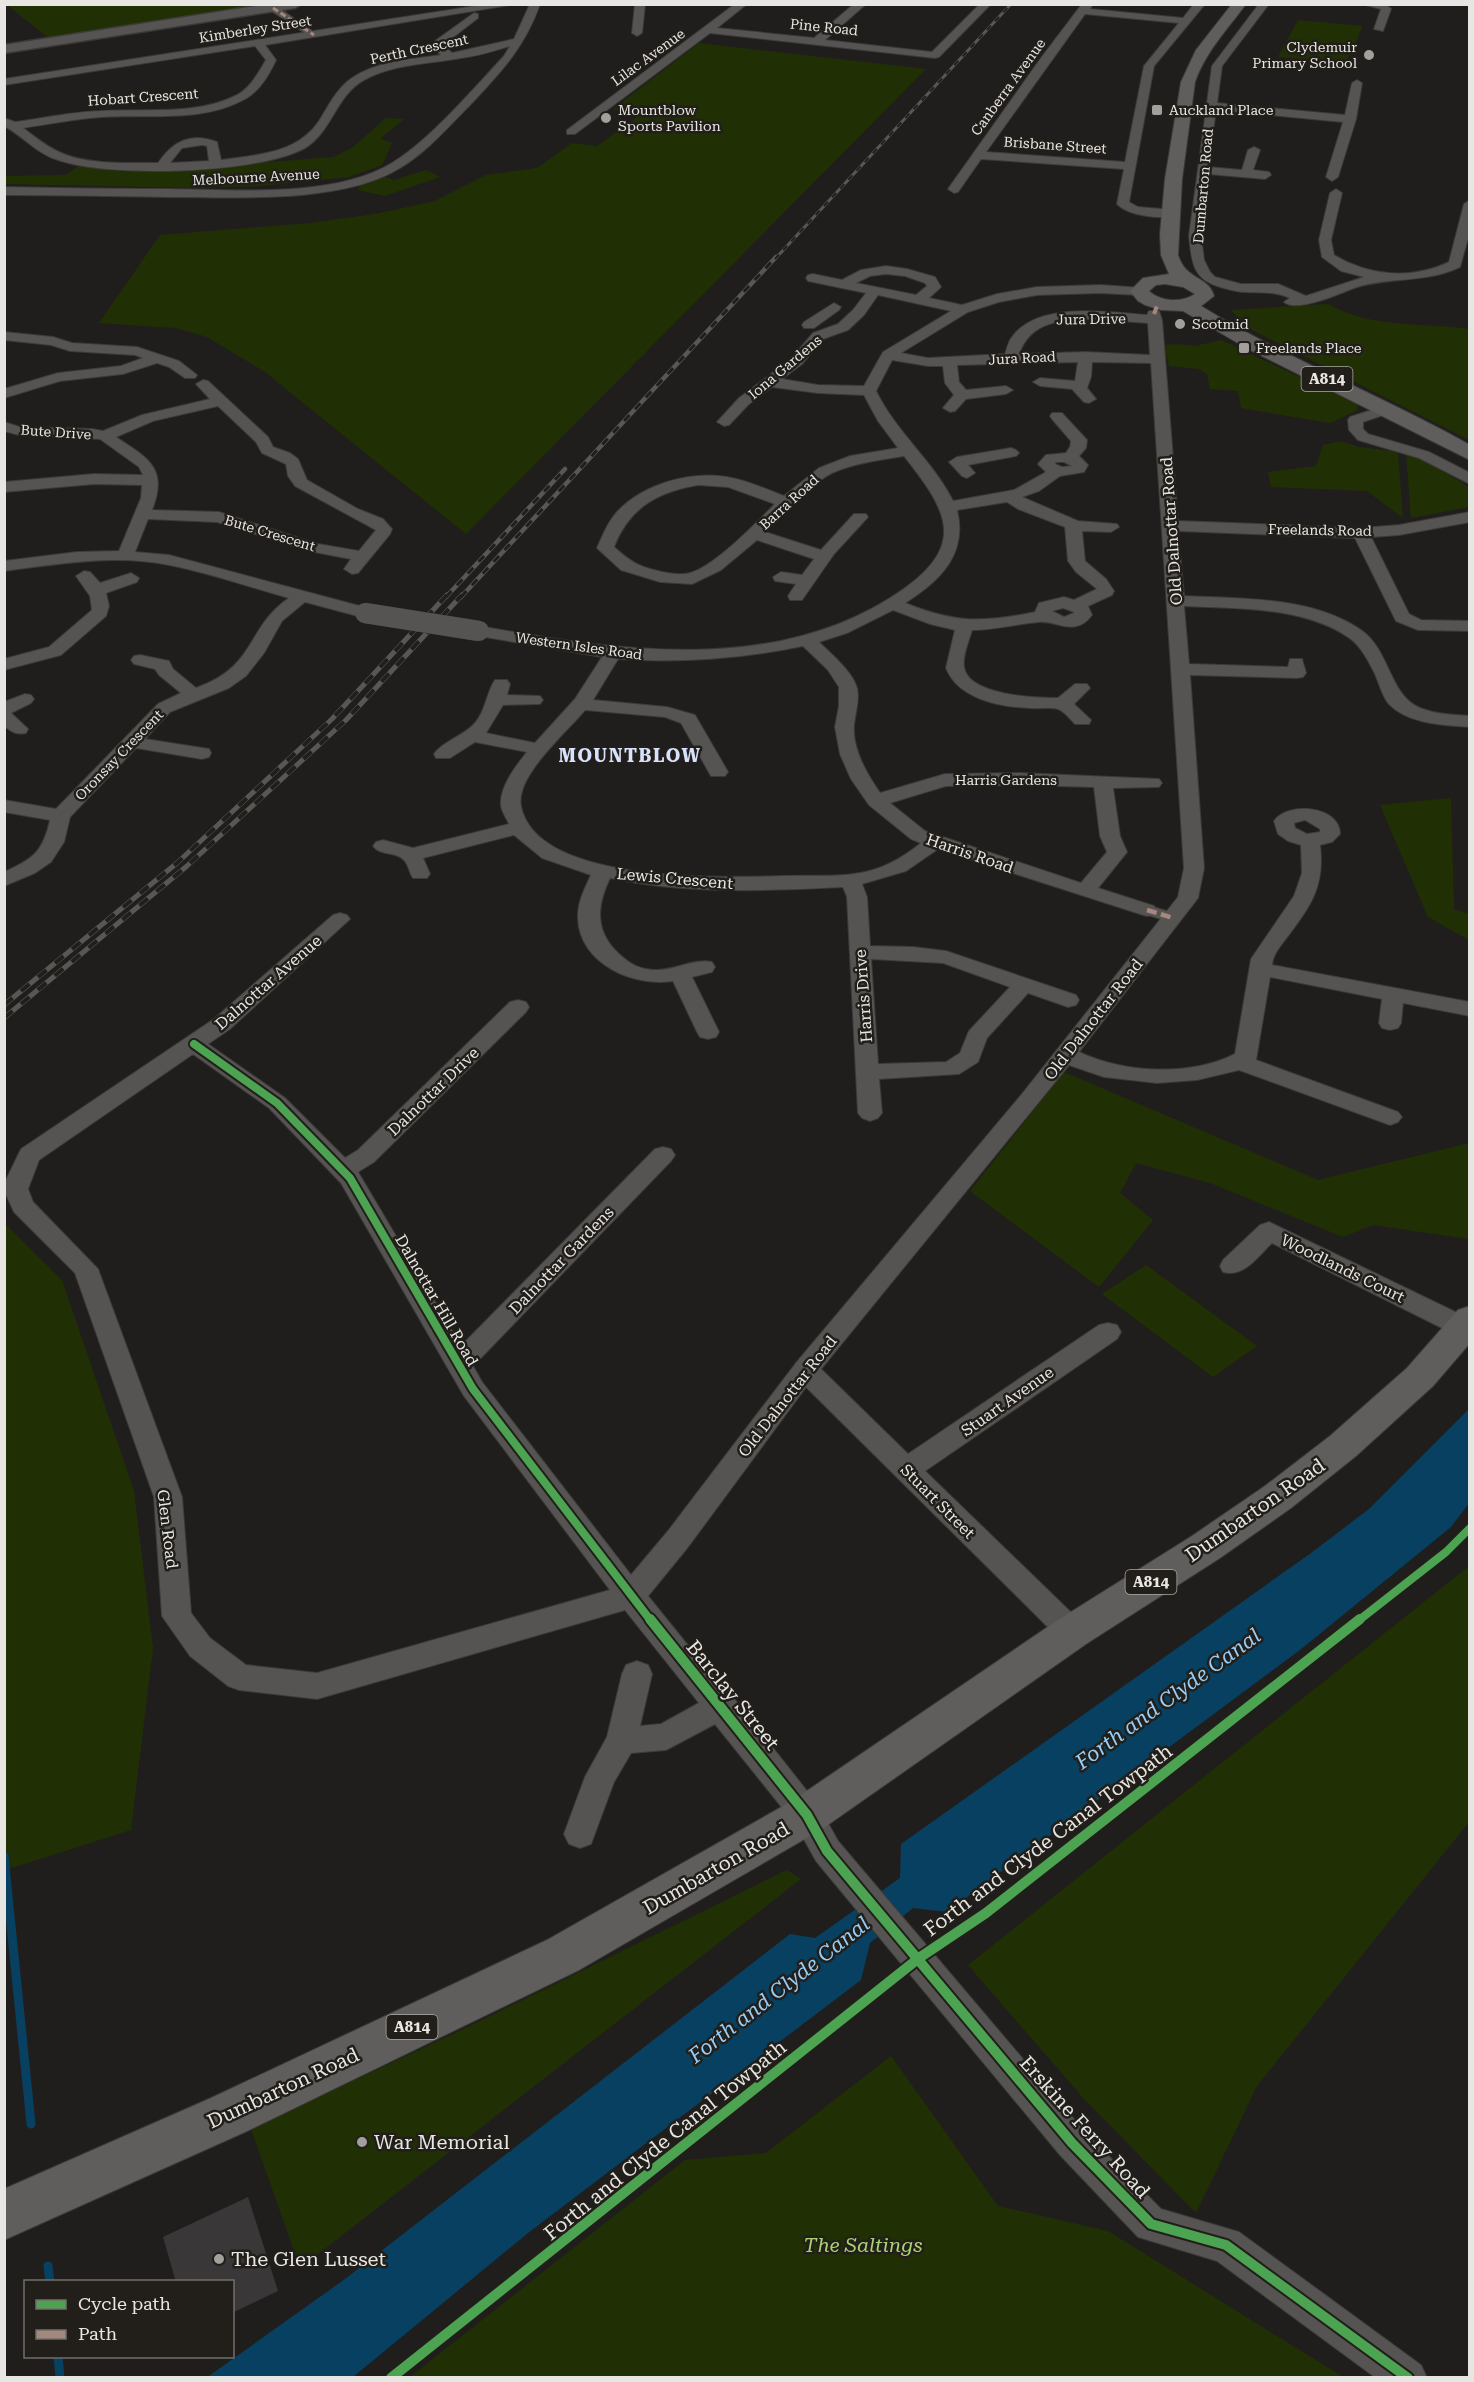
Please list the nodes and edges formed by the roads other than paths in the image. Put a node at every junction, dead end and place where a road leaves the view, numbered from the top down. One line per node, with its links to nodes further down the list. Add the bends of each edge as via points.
1 (295, 4): 14 (street)
2 (511, 4): 21 (street, Kimberley Street)
3 (535, 4): 22 (street, Melbourne Avenue)
4 (640, 4): 20 (street)
5 (742, 4): 19 (street, Lilac Avenue)
6 (861, 4): 23 (street)
7 (980, 4): 13 (street)
8 (1200, 4): 17 (street, Dumbarton Road)
9 (1222, 4): 25 (main road)
10 (1240, 4): 50 (main road, Dumbarton Road, via 1202,50 1190,74)
11 (1264, 4): 32 (street, Dumbarton Road, via 1217,66)
12 (1367, 4): 18 (street, via 1386,9)
13 (985, 5): 23 (street, Pine Road, via 934,55)
14 (273, 8): 21 (street); 26 (street)
15 (1085, 8): 17 (street); 37 (street, Canberra Avenue)
16 (474, 16): 27 (street, via 437,47)
17 (1186, 21): 28 (street, Dumbarton Road)
18 (1379, 29)
19 (710, 30): 23 (street, Pine Road); 35 (street, Lilac Avenue)
20 (637, 33)
21 (314, 35): 24 (street, Kimberley Street)
22 (518, 41): 27 (street, Perth Crescent); 46 (street, Melbourne Avenue, via 508,58 436,133 396,166 367,178 325,189 259,194)
23 (816, 42)
24 (259, 44): 30 (street, Kimberley Street); 34 (street, Hobart Crescent, via 271,60 263,76 244,94 223,104)
25 (1189, 44)
26 (4, 49)
27 (450, 57): 38 (street, Perth Crescent, via 360,77 347,87 308,141 291,151)
28 (1149, 67): 29 (street); 40 (street, Dumbarton Road)
29 (1166, 69)
30 (4, 82)
31 (1357, 83): 33 (street)
32 (1211, 106): 33 (street); 41 (street, Dumbarton Road)
33 (1350, 119): 44 (street)
34 (9, 123): 39 (street, Perth Crescent, via 60,157 104,165)
35 (571, 132)
36 (1254, 150): 42 (street)
37 (978, 155): 40 (street, Brisbane Street); 45 (street, Canberra Avenue)
38 (215, 163): 39 (street, Perth Crescent); 39 (street, via 213,144 190,142 178,145)
39 (162, 166)
40 (1130, 166): 49 (street, Dumbarton Road, via 1123,204 1129,209)
41 (1202, 170): 42 (street); 61 (street, Dumbarton Road, via 1195,237 1204,274 1225,285 1278,288)
42 (1246, 174): 43 (street)
43 (1265, 175)
44 (1332, 177)
45 (954, 189)
46 (4, 191)
47 (1336, 193): 52 (street, via 1325,240 1328,257)
48 (1470, 204): 54 (street, via 1455,264 1428,276)
49 (1151, 206): 50 (street, Dumbarton Road); 51 (main road)
50 (1170, 213): 58 (main road, Dumbarton Road, via 1171,265)
51 (1148, 232)
52 (1346, 268): 54 (street); 56 (street)
53 (813, 278): 57 (street)
54 (1383, 278): 56 (street)
55 (1146, 280): 58 (main road, via 1172,280); 64 (street, via 1100,289 1037,291); 65 (main road, A814, via 1144,297)
56 (1357, 284): 61 (street)
57 (844, 285): 59 (street); 60 (street, via 869,270 917,275 930,280 934,287)
58 (1200, 288): 61 (street, via 1269,301); 62 (main road, via 1205,296)
59 (874, 292): 60 (street); 67 (street, Iona Gardens)
60 (918, 300): 64 (street)
61 (1307, 301)
62 (1185, 304): 65 (main road, A814); 87 (main road, A814, via 1236,335)
63 (834, 307): 66 (street)
64 (963, 309): 70 (street)
65 (1155, 312): 72 (street, Jura Drive, via 1063,316 1040,322 1020,336 1012,347); 74 (street, Old Dalnottar Road)
66 (821, 316): 67 (street); 68 (street)
67 (850, 321): 76 (street, Iona Gardens, via 818,336 797,361)
68 (808, 325)
69 (4, 336): 73 (street, Bute Crescent, via 53,341 70,347 129,350)
70 (888, 356): 75 (street, Jura Road); 80 (street)
71 (1085, 356): 72 (street, Jura Road); 74 (street, Jura Road); 78 (street)
72 (1011, 357): 75 (street, Jura Road)
73 (156, 358): 81 (street, via 123,370 58,376); 84 (street, Bute Crescent, via 174,364)
74 (1157, 359): 107 (street, Old Dalnottar Road)
75 (949, 362): 82 (street, via 952,383)
76 (770, 382): 80 (street); 86 (street, Iona Gardens)
77 (1040, 382): 78 (street)
78 (1080, 386): 83 (street)
79 (1006, 390): 82 (street)
80 (869, 391): 94 (street, Western Isles Road, via 880,414)
81 (4, 394)
82 (962, 395): 85 (street)
83 (1089, 399)
84 (221, 401): 92 (street, via 137,421); 104 (street, Bute Crescent, via 263,440 267,450 293,462 301,483 377,522 384,529 383,535 356,562 219,517)
85 (950, 408)
86 (736, 409): 88 (street); 90 (street, Iona Gardens)
87 (1388, 409): 95 (main road, A814); 98 (street, via 1355,420 1356,430 1363,437 1424,455)
88 (753, 412)
89 (1057, 416): 96 (street, via 1079,440 1078,448 1070,458)
90 (724, 422)
91 (4, 426): 92 (street, Bute Drive, via 19,431)
92 (105, 436): 99 (street, Bute Drive, via 146,465)
93 (996, 440): 96 (street)
94 (908, 451): 102 (street, Barra Road, via 833,466); 103 (street, Western Isles Road, via 938,485)
95 (1470, 454)
96 (1034, 461): 97 (street, via 957,462); 101 (street, via 1034,488)
97 (967, 473)
98 (1470, 479)
99 (150, 480): 100 (street, via 94,479); 104 (street)
100 (4, 487)
101 (1008, 496): 103 (street); 108 (street)
102 (786, 502): 111 (street, Barra Road); 111 (street, Barra Road, via 729,482 688,481 651,494 629,510 614,527 605,548 627,566 660,577 692,579)
103 (948, 506): 124 (street, Western Isles Road, via 952,535 947,552 935,572)
104 (143, 514): 113 (street)
105 (1470, 517): 110 (street, Freelands Road)
106 (860, 518): 114 (street, via 851,537)
107 (1170, 525): 110 (street, Freelands Road); 123 (street, Old Dalnottar Road)
108 (1073, 526): 109 (street); 125 (street, via 1077,564 1103,583 1106,591 1076,605 1051,604 1045,607 1044,615 1018,621)
109 (1111, 527)
110 (1361, 533): 126 (street, via 1402,617 1418,625)
111 (754, 534): 114 (street)
112 (4, 550): 115 (street, Western Isles Road)
113 (125, 556): 115 (street, Western Isles Road); 121 (street, Western Isles Road, via 169,560 221,572)
114 (823, 556): 119 (street)
115 (12, 565)
116 (84, 576): 120 (street)
117 (781, 577): 119 (street)
118 (131, 578): 120 (street)
119 (806, 581): 122 (street)
120 (97, 590): 131 (street, via 100,612 55,651)
121 (302, 597): 128 (street, Western Isles Road, bridge, via 365,613); 134 (street, Oronsay Crescent, via 282,611 261,647 238,674 216,688)
122 (796, 597)
123 (1176, 601): 132 (street, Old Dalnottar Road); 142 (street, via 1289,609 1332,622 1354,633 1372,649 1395,699 1412,711 1434,718)
124 (893, 604): 125 (street, via 930,619); 127 (street, Western Isles Road, via 864,619)
125 (965, 624): 138 (street, via 955,668 975,691 1019,702)
126 (1470, 626)
127 (806, 639): 128 (street, Western Isles Road, via 755,649 671,657); 152 (street, Harris Road, via 835,667 848,687 844,727 849,754)
128 (613, 653): 137 (street)
129 (140, 660): 134 (street, via 163,665)
130 (1296, 663): 132 (street, via 1297,673)
131 (4, 665)
132 (1181, 669): 166 (street, Old Dalnottar Road, via 1194,868 1188,898)
133 (1080, 688): 138 (street)
134 (193, 694): 145 (street, Oronsay Crescent, via 164,708)
135 (24, 699): 139 (street)
136 (534, 700): 144 (street, via 499,692 488,721)
137 (580, 704): 146 (street); 149 (street, via 667,712 688,719)
138 (1063, 704): 141 (street)
139 (4, 709)
140 (4, 716): 143 (street)
141 (1082, 720)
142 (1470, 722)
143 (19, 729)
144 (474, 736): 146 (street); 148 (street)
145 (130, 742): 147 (street); 154 (street, Oronsay Crescent)
146 (539, 749): 155 (street, via 516,782 511,804)
147 (202, 753)
148 (443, 754)
149 (718, 772)
150 (1103, 782): 151 (street, Harris Gardens); 152 (street, Harris Gardens, via 945,780); 164 (street, via 1110,836 1117,852)
151 (1152, 783)
152 (876, 801): 157 (street, Harris Road, via 918,835)
153 (4, 806): 154 (street, Oronsay Crescent)
154 (61, 816): 162 (street, via 54,845 38,863)
155 (519, 828): 159 (street); 160 (street, Lewis Crescent, via 546,852)
156 (1310, 840): 170 (street, via 1311,876 1300,903 1268,947)
157 (936, 841): 163 (street, Lewis Crescent, via 900,866); 164 (street, Harris Road)
158 (383, 846): 159 (street)
159 (411, 855): 161 (street)
160 (603, 871): 163 (street, Lewis Crescent, via 635,878 693,882); 171 (street, via 588,907 590,932 598,948 623,968 643,976)
161 (420, 874)
162 (4, 880)
163 (850, 880): 168 (street, Harris Drive, via 857,897)
164 (1087, 889): 165 (street, Harris Road)
165 (1147, 910): 166 (street)
166 (1173, 918): 180 (street, Old Dalnottar Road)
167 (340, 919): 179 (street, Dalnottar Avenue, via 222,1024)
168 (861, 952): 172 (street, via 945,957); 182 (street, Harris Drive)
169 (704, 968): 171 (street)
170 (1260, 969): 173 (street); 181 (street, via 1248,1052)
171 (680, 974): 178 (street)
172 (1023, 986): 174 (street); 182 (street, via 977,1036 970,1057 951,1069)
173 (1393, 995): 176 (street); 177 (street)
174 (1068, 1000)
175 (518, 1007): 186 (street, Dalnottar Drive, via 366,1156)
176 (1469, 1010)
177 (1390, 1023)
178 (708, 1032)
179 (194, 1044): 186 (street, Dalnottar Hill Road, via 278,1103); 193 (street, Glen Road, via 29,1155 16,1189 23,1206 86,1269 168,1497 177,1616 200,1647 238,1677 317,1686)
180 (1065, 1055): 181 (street, via 1103,1070 1137,1074 1206,1071); 191 (street, Old Dalnottar Road)
181 (1241, 1062): 184 (street, via 1260,1071 1326,1086)
182 (868, 1072): 183 (street, Harris Drive)
183 (870, 1113)
184 (1390, 1117)
185 (663, 1155): 190 (street, Dalnottar Gardens)
186 (343, 1170): 190 (street, Dalnottar Hill Road)
187 (1232, 1266): 188 (street, Woodlands Court, via 1269,1231)
188 (1466, 1323): 194 (main road, Dumbarton Road / A814, via 1420,1377 1344,1446 1206,1547)
189 (1108, 1332): 192 (street, Stuart Avenue)
190 (459, 1364): 193 (street, Dalnottar Hill Road, via 473,1389)
191 (805, 1370): 192 (street, Stuart Street); 193 (street, Old Dalnottar Road)
192 (906, 1468): 194 (street, Stuart Street)
193 (631, 1596): 196 (street, Barclay Street)
194 (1072, 1632): 198 (main road, Dumbarton Road / A814)
195 (637, 1674): 197 (street)
196 (721, 1705): 197 (street, via 666,1737); 198 (street, Barclay Street)
197 (622, 1740): 199 (street, via 600,1778)
198 (807, 1815): 200 (main road, Dumbarton Road / A814, via 563,1955 228,2115); 201 (street, Erskine Ferry Road, via 831,1855 1072,2143 1151,2224 1226,2245)
199 (580, 1834)
200 (4, 2216)
201 (1408, 2378)

